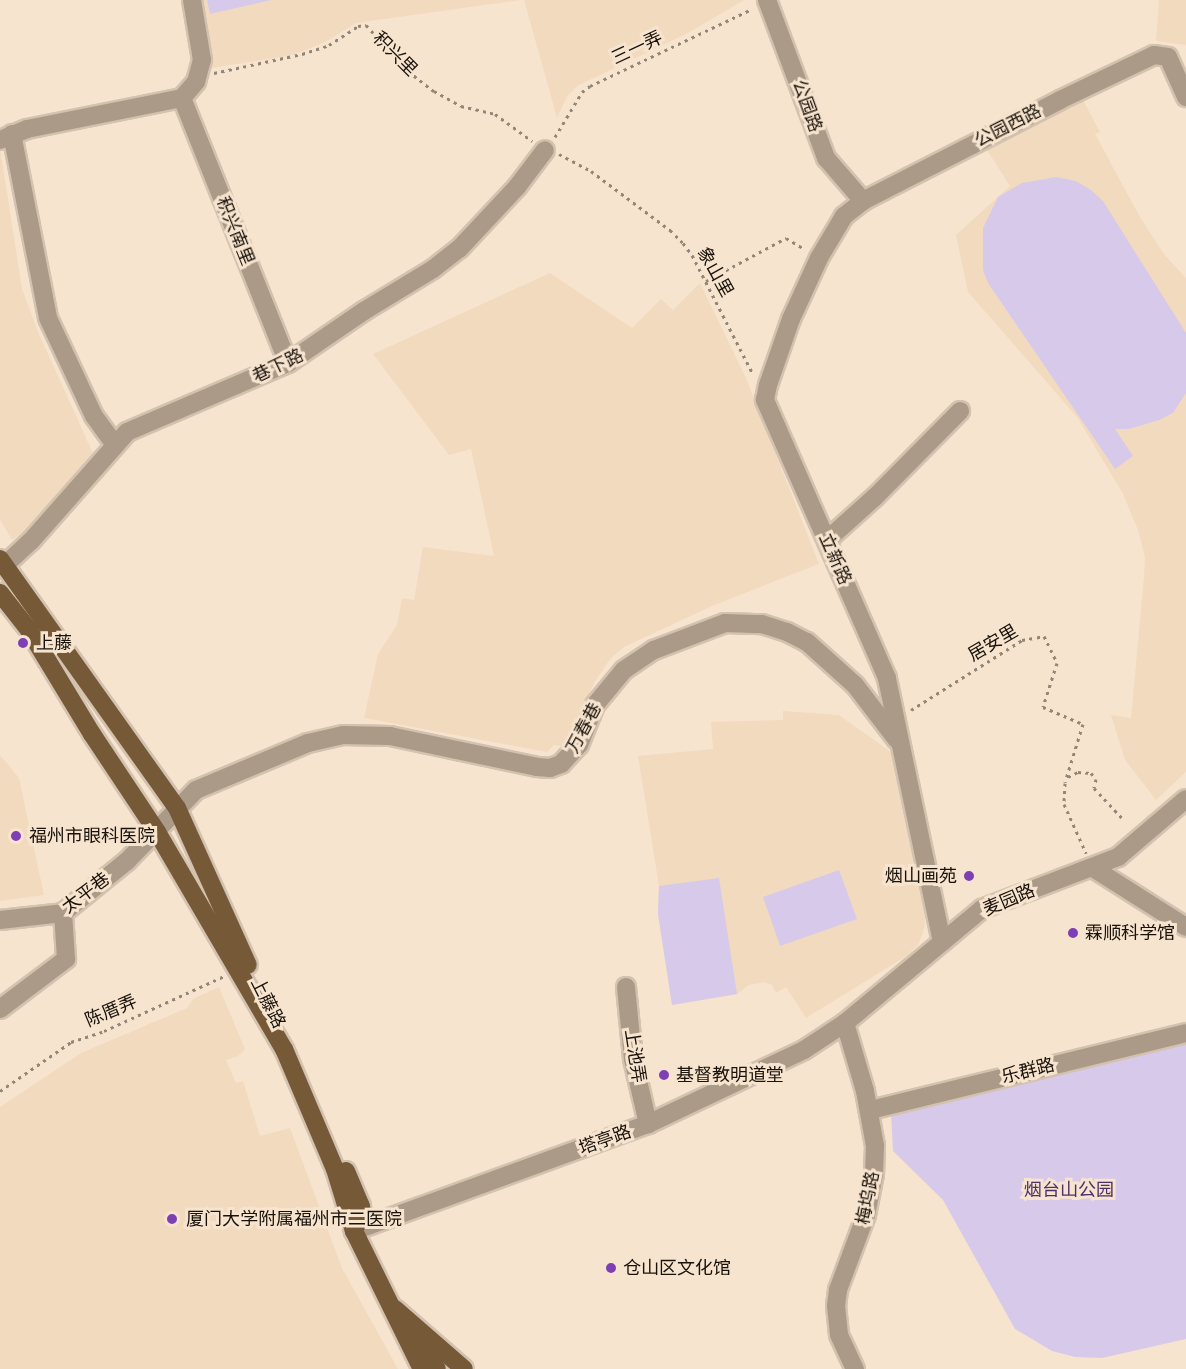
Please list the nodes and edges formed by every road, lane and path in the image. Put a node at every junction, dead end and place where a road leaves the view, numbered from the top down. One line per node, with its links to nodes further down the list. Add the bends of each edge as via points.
1 (192, 0): 4 (street, via 202,51)
2 (767, 1): 8 (path, 三一弄, via 590,86); 9 (street, 公园路, via 826,158)
3 (1169, 56): 5 (street); 9 (street, 公园西路, via 1040,110)
4 (199, 76): 6 (street); 8 (path, 积兴里, via 302,54 366,25 408,71 434,91 461,106 495,114)
5 (1186, 97)
6 (183, 98): 7 (street, via 27,129); 12 (street, 积兴南里)
7 (6, 137): 15 (street, via 48,318 94,417)
8 (544, 150): 11 (path, 象山里, via 561,154 591,171 670,230 692,255); 12 (street, 巷下路, via 517,187 451,255)
9 (863, 201): 10 (street, via 844,216)
10 (819, 258): 11 (path, via 786,238); 13 (street, via 781,346)
11 (706, 280): 13 (path, 象山里)
12 (288, 363): 15 (street, 巷下路, via 141,424)
13 (765, 400): 16 (street, 立新路)
14 (960, 411): 16 (street)
15 (115, 445): 17 (street, 巷下路, via 31,541)
16 (827, 540): 19 (street, 立新路, via 881,659)
17 (3, 562): 23 (main road, 上藤路)
18 (0, 593): 25 (main road, via 29,630)
19 (896, 719): 20 (street, 立新路); 21 (path, 居安里, via 1022,640 1044,636 1057,663 1043,707 1083,724)
20 (903, 750): 23 (street, 万春巷, via 855,685 815,647 779,628 734,622 702,630 654,650 624,670 596,705 579,745 561,764 550,768 404,737 344,735 300,746 203,785); 30 (street, 立新路)
21 (1065, 782): 24 (path, via 1072,773 1091,773 1094,788); 26 (path, via 1064,804)
22 (1186, 799): 26 (street, 麦园路, via 1124,852)
23 (177, 808): 25 (street, 太平巷); 39 (main road, 上藤路, via 275,1025 298,1054 361,1206)
24 (1123, 819)
25 (157, 832): 27 (street, 太平巷); 31 (main road)
26 (1093, 868): 29 (street); 30 (street, 麦园路, via 992,903)
27 (63, 913): 28 (street, 太平巷); 33 (street, via 66,959)
28 (0, 920)
29 (1186, 927)
30 (942, 942): 34 (street, 麦园路)
31 (240, 970): 36 (path, 陈厝弄, via 71,1042); 39 (main road, via 289,1060 335,1169)
32 (626, 987): 38 (street, 上池弄, via 633,1059)
33 (0, 1009)
34 (845, 1023): 37 (street, 梅坞路); 38 (street, 塔亭路, via 804,1050)
35 (1186, 1033): 37 (street, 乐群路)
36 (0, 1091)
37 (870, 1110): 44 (street, 梅坞路, via 875,1146 870,1197 836,1306 839,1335)
38 (648, 1124): 39 (street, 塔亭路)
39 (354, 1231): 40 (main road)
40 (387, 1303): 41 (main road); 42 (main road); 43 (main road)
41 (422, 1369)
42 (437, 1369)
43 (464, 1369)
44 (855, 1369)

